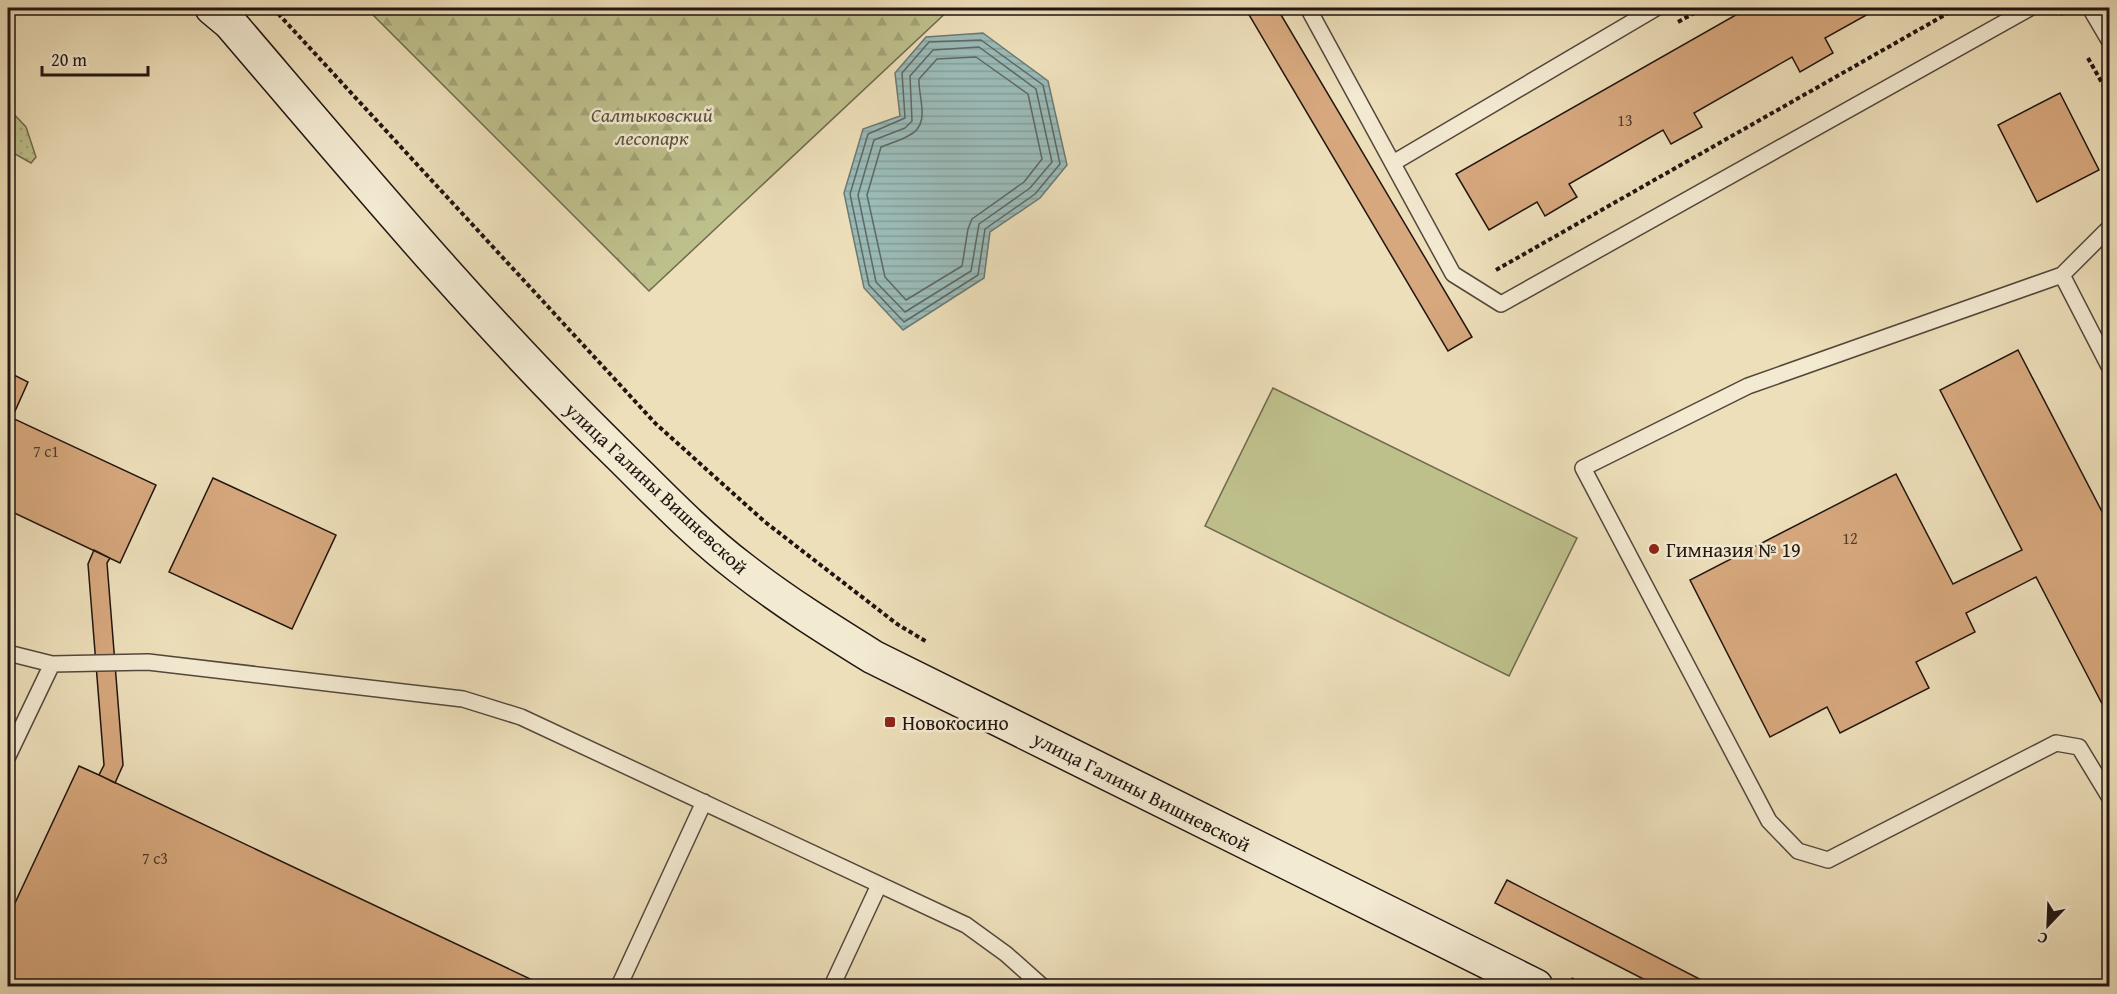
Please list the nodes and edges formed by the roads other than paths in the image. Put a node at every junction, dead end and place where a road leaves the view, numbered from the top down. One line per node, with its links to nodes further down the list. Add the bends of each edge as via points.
1 (212, 8): 17 (street, улица Галины Вишневской, via 230,23 537,375 678,513 739,567 809,618 873,657)
2 (1308, 8): 7 (lane)
3 (1656, 8): 7 (lane)
4 (2030, 8): 7 (lane, via 1501,304 1453,274)
5 (2090, 8): 6 (lane)
6 (2109, 42)
7 (1393, 163)
8 (2109, 226): 9 (lane)
9 (2061, 276): 10 (lane); 14 (lane, via 1748,386 1583,468 1769,821 1798,851 1828,860 2056,743 2079,747)
10 (2109, 368)
11 (8, 652): 12 (lane)
12 (52, 664): 13 (lane); 15 (lane, via 148,662 463,699 521,717)
13 (8, 756)
14 (2109, 798)
15 (704, 802): 16 (lane); 18 (lane)
16 (879, 885): 19 (lane); 20 (lane, via 966,925)
17 (1550, 981)
18 (619, 987)
19 (832, 987)
20 (1042, 987)

